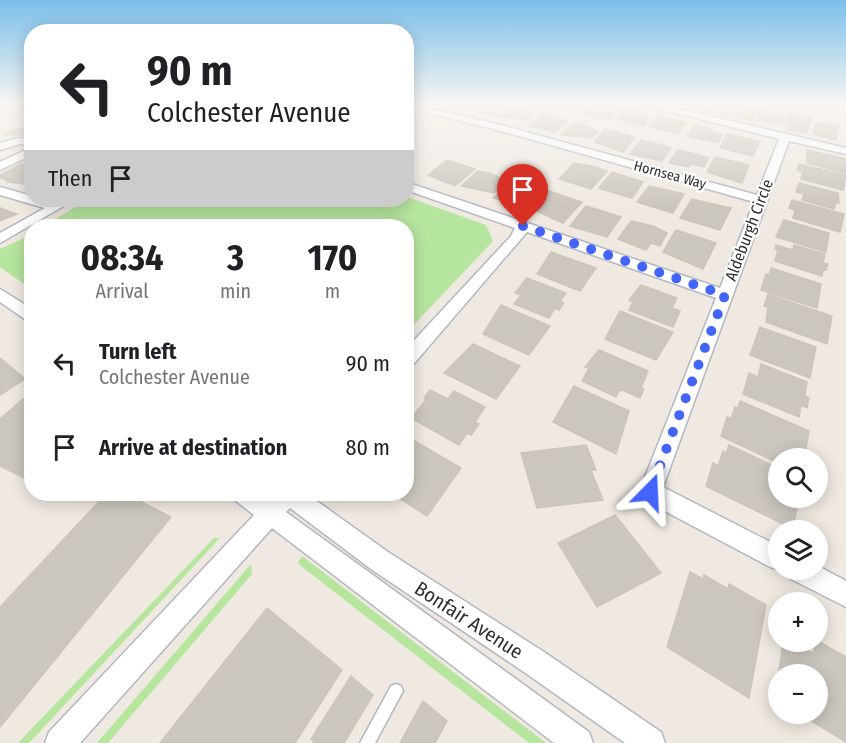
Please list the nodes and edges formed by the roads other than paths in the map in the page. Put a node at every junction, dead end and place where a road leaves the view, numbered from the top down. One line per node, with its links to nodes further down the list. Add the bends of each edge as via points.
1 (535, 138): 12 (street, Hornsea Way)
2 (784, 138): 12 (street, Aldeburgh Circle)
3 (792, 138): 6 (street)
4 (24, 142): 5 (street)
5 (0, 147)
6 (846, 151)
7 (24, 154): 8 (street)
8 (0, 167)
9 (414, 189): 16 (street)
10 (0, 191): 11 (street)
11 (24, 198)
12 (760, 200): 19 (street, Aldeburgh Circle)
13 (56, 207): 14 (street)
14 (35, 219)
15 (24, 225): 17 (street)
16 (523, 226): 19 (street); 21 (street, via 517,238)
17 (0, 239)
18 (0, 294): 20 (street)
19 (725, 295): 26 (street, Aldeburgh Circle, via 650,492)
20 (24, 312)
21 (414, 352)
22 (253, 501): 25 (street, Bonfair Avenue)
23 (283, 501): 25 (street)
24 (298, 501): 33 (street, Bonfair Avenue, via 424,593 535,662)
25 (271, 514): 30 (street); 32 (street, Bonfair Avenue)
26 (768, 554)
27 (819, 580): 28 (street)
28 (846, 594)
29 (396, 691): 31 (lane)
30 (60, 743)
31 (367, 743)
32 (578, 743)
33 (650, 743)

